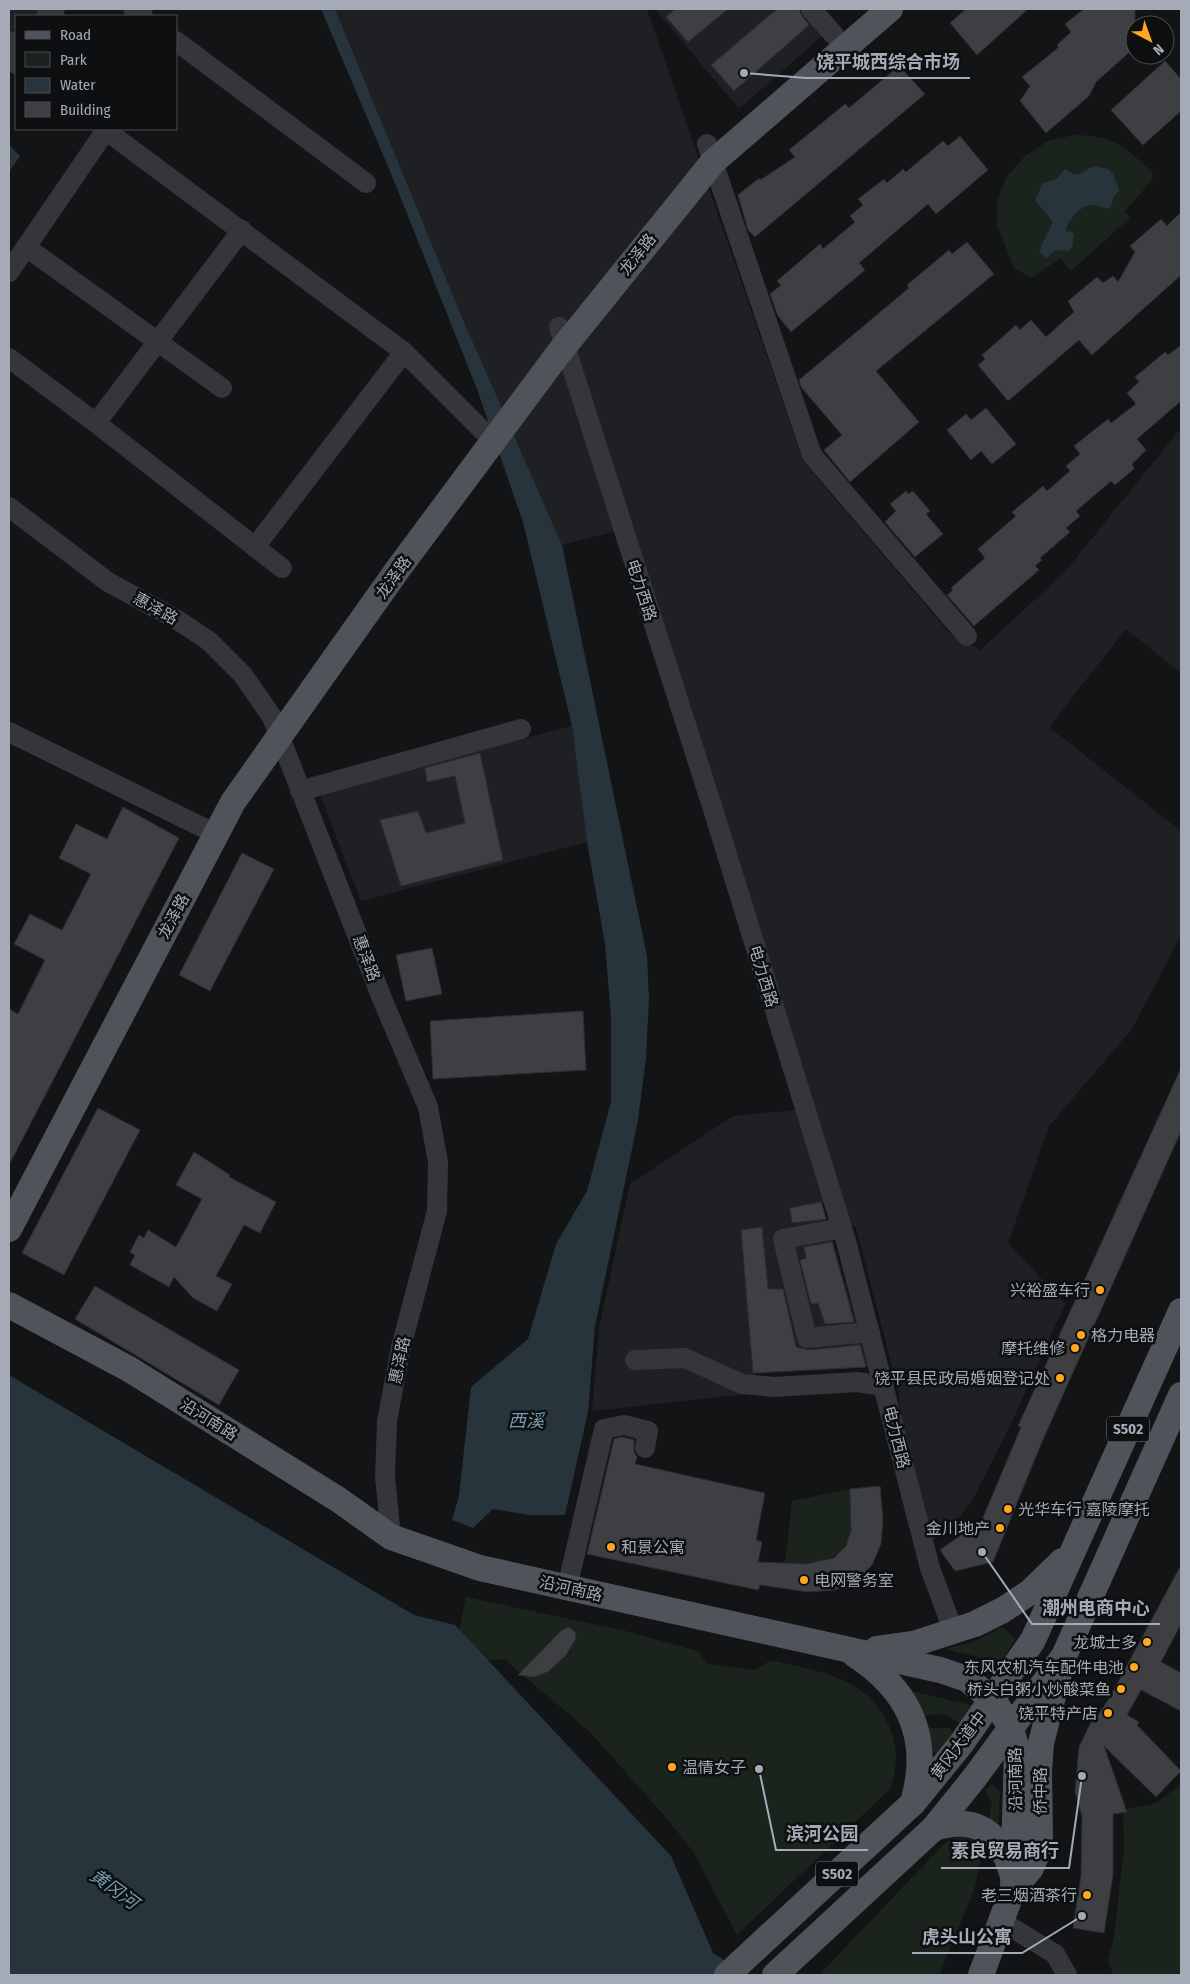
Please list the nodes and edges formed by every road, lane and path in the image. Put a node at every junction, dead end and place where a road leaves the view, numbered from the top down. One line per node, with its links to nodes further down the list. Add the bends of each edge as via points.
1 (811, 9): 4 (street)
2 (863, 9): 4 (main road, 龙泽路)
3 (890, 9): 9 (main road, 龙泽路)
4 (834, 35): 9 (main road, 龙泽路)
5 (12, 40): 7 (street)
6 (178, 42): 10 (street)
7 (15, 58)
8 (105, 130): 11 (street); 12 (street)
9 (710, 153): 14 (main road, 龙泽路, via 683,170); 23 (street, via 812,455)
10 (366, 183)
11 (242, 230): 15 (street); 18 (street)
12 (26, 246): 13 (street); 17 (street)
13 (9, 272)
14 (562, 336): 19 (main road, 龙泽路); 24 (main road, 龙泽路, via 398,570); 30 (street, 电力西路)
15 (404, 352): 19 (street); 21 (street)
16 (9, 358): 18 (street)
17 (222, 388)
18 (96, 423): 21 (street)
19 (483, 430): 24 (main road, 龙泽路)
20 (9, 507): 24 (street, 惠泽路, via 108,582 209,641 243,675)
21 (256, 547): 22 (street)
22 (282, 568)
23 (967, 636)
24 (276, 726): 27 (street, 惠泽路); 28 (main road, 龙泽路, via 230,781)
25 (521, 729): 27 (street)
26 (9, 732): 28 (street)
27 (300, 791): 39 (street, 惠泽路, via 428,1107 438,1162 437,1211 401,1347 387,1421 385,1476)
28 (211, 831): 29 (main road, 龙泽路); 31 (main road, 龙泽路)
29 (9, 1200)
30 (842, 1228): 34 (street, 电力西路); 34 (street, via 783,1239 807,1338)
31 (9, 1229)
32 (9, 1305): 39 (main road, 沿河南路, via 129,1369 339,1500)
33 (1181, 1311): 40 (main road, 黄冈大道中 / S502)
34 (870, 1332): 36 (street, 电力西路)
35 (635, 1360): 36 (street, via 686,1358 742,1384 774,1387 857,1382)
36 (884, 1386): 42 (street, 电力西路, via 930,1568)
37 (1181, 1395): 44 (main road, 黄冈大道中 / S502)
38 (645, 1448): 41 (street, via 648,1431 624,1425 604,1429)
39 (391, 1537): 41 (main road, 沿河南路, via 480,1568)
40 (1074, 1547): 42 (main road, via 1030,1592 975,1624); 45 (main road, 黄冈大道中 / S502, via 1033,1640)
41 (567, 1588): 43 (main road, 沿河南路)
42 (953, 1630): 43 (main road, via 913,1644)
43 (847, 1649): 45 (main road, 沿河南路, via 967,1679); 47 (main road, via 884,1678 912,1717 920,1739 921,1762)
44 (1064, 1656): 46 (main road, 黄冈大道中 / S502); 49 (main road, 侨中路, via 1042,1743 1037,1854 1031,1868)
45 (992, 1699): 46 (main road, 沿河南路); 47 (main road, 黄冈大道中 / S502, via 961,1744)
46 (1011, 1728): 48 (main road, 黄冈大道中 / S502); 49 (main road, 沿河南路, via 1017,1750)
47 (913, 1803): 52 (main road, 黄冈大道中 / S502)
48 (934, 1828): 49 (main road, via 949,1823 964,1824 980,1827 994,1837 1008,1862); 51 (main road, 黄冈大道中 / S502)
49 (1013, 1888): 50 (main road, 侨中路)
50 (1001, 1921): 53 (main road, 侨中路); 54 (street, via 1055,1954)
51 (778, 1972)
52 (727, 1975)
53 (981, 1975)
54 (1067, 1975)

